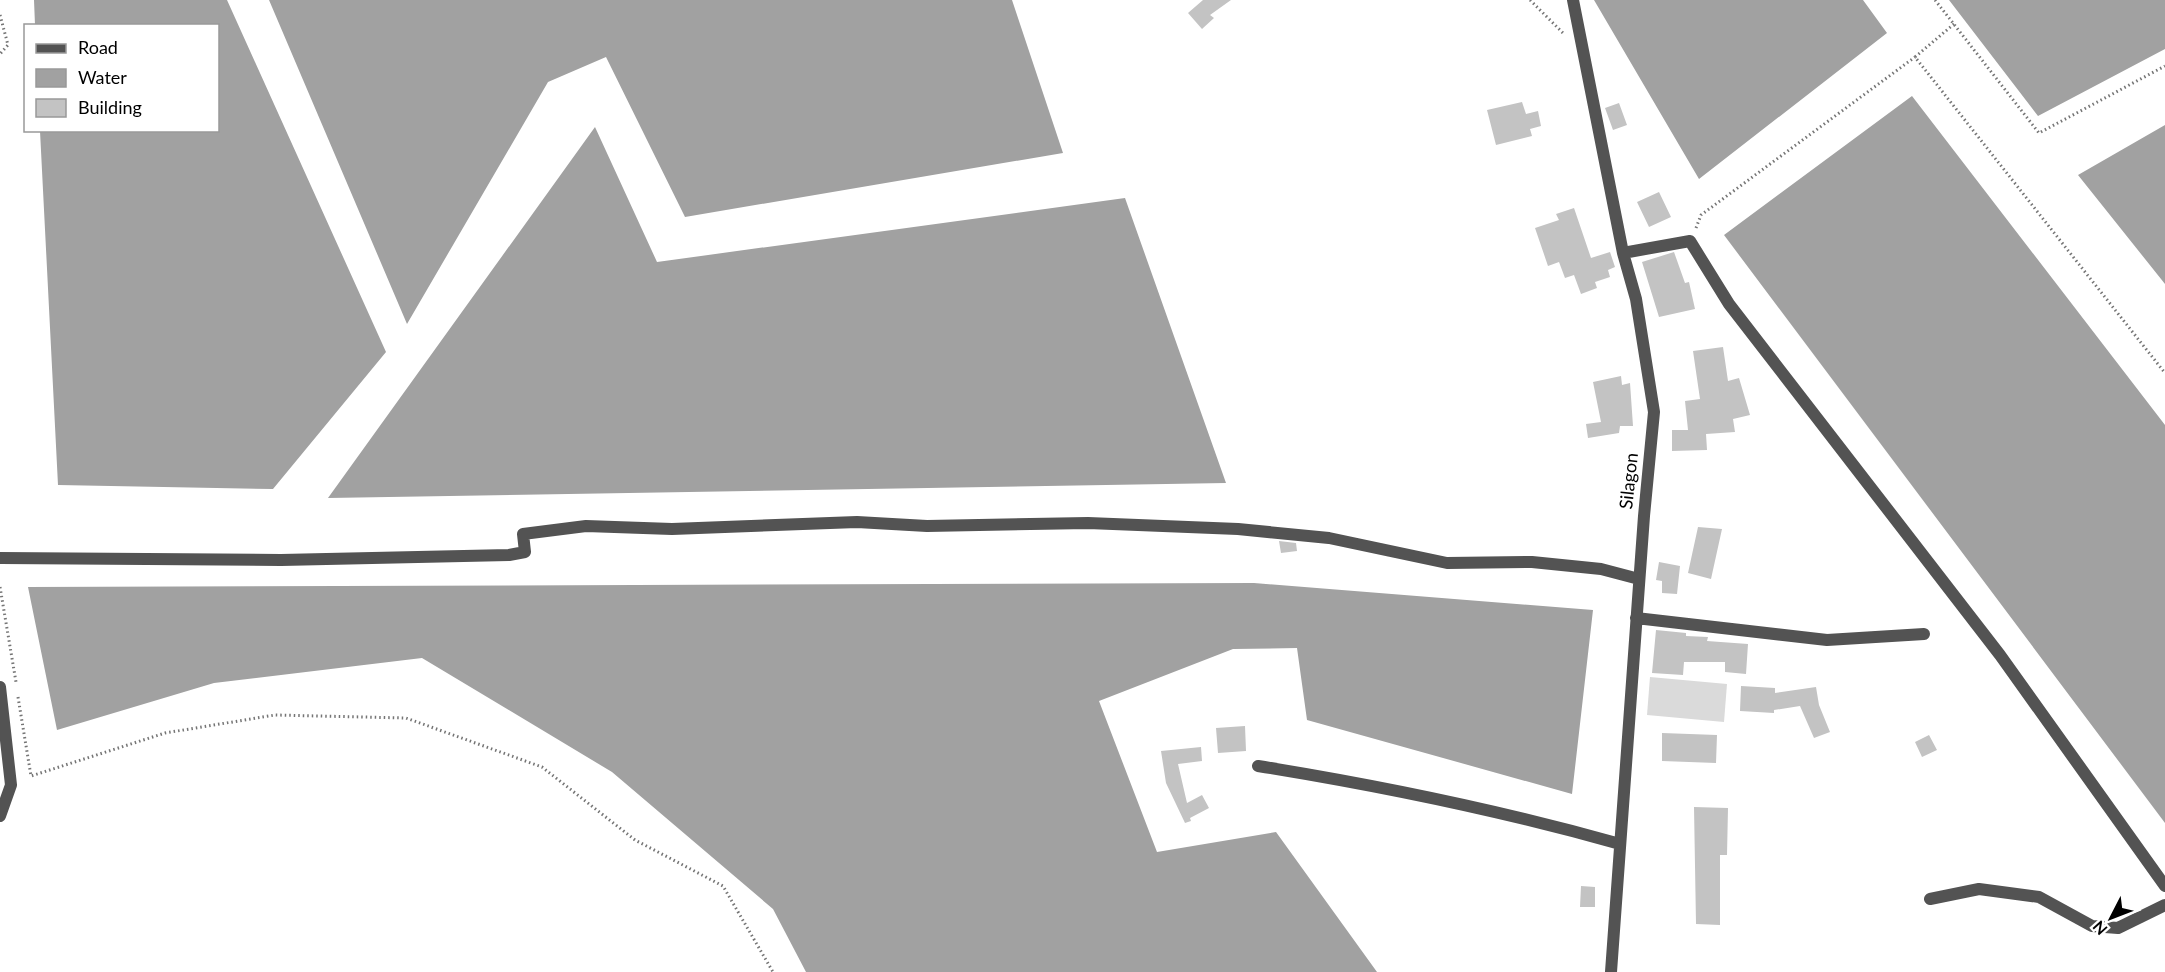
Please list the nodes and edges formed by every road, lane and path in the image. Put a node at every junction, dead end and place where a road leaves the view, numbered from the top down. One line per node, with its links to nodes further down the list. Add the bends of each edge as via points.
1 (1530, 0): 7 (path)
2 (1573, 0): 7 (street, Silagon)
3 (1935, 0): 5 (path)
4 (0, 15): 6 (path, via 9,45)
5 (1954, 24): 8 (path); 9 (path, via 2039,133)
6 (0, 54)
7 (1585, 55): 11 (street, Silagon)
8 (1915, 57): 10 (path, via 1701,215); 12 (path)
9 (2165, 66)
10 (1690, 241): 11 (street); 22 (street, via 1729,304 2000,655)
11 (1623, 253): 14 (street, Silagon, via 1636,299 1654,412)
12 (2165, 374)
13 (0, 558): 14 (street, via 281,560 509,555 525,552 523,534 586,526 672,529 857,522 927,526 1088,523 1239,529 1329,538 1447,563 1532,562 1602,569)
14 (1639, 579): 16 (street, Silagon)
15 (0, 587): 25 (path, via 31,776 165,733 275,715 406,718 542,767 635,840 723,886)
16 (1636, 618): 17 (street, via 1827,640); 21 (street, Silagon)
17 (1924, 634)
18 (0, 687): 20 (street, via 11,785)
19 (1258, 766): 21 (street, via 1387,787 1524,817)
20 (0, 816)
21 (1620, 844): 26 (street, Silagon)
22 (2165, 886)
23 (1930, 898): 24 (street, via 1979,889 2039,897 2092,926 2118,928)
24 (2165, 905)
25 (773, 972)
26 (1611, 972)

